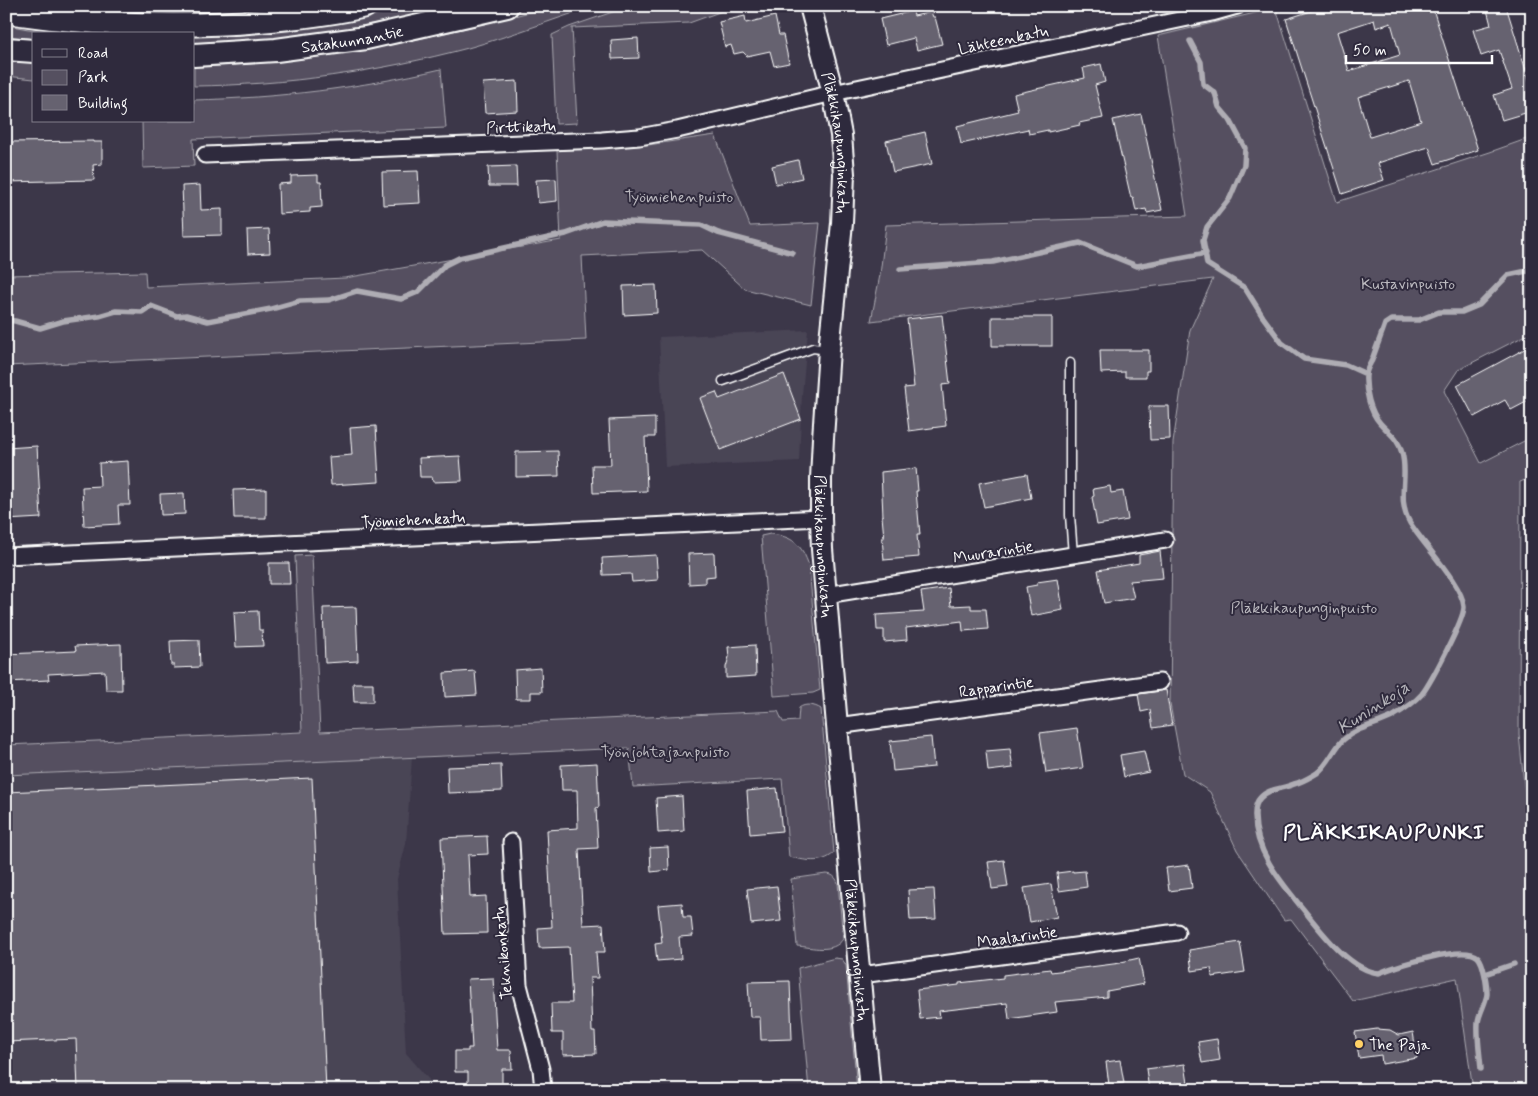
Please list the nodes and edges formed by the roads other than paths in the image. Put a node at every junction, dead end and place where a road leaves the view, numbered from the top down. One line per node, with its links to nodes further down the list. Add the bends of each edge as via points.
1 (365, 6): 5 (main road, Satakunnantie, via 274,20 181,25 89,22)
2 (507, 6): 8 (main road, Satakunnantie, via 366,38 276,50)
3 (810, 6): 9 (street, Pläkkikaupunginkatu)
4 (1237, 6): 9 (street, Lähteenkatu)
5 (6, 12)
6 (6, 49): 7 (main road)
7 (32, 51)
8 (195, 55)
9 (833, 93): 10 (street, Pirttikatu, via 639,137); 11 (street, Pläkkikaupunginkatu, via 844,174)
10 (205, 155)
11 (829, 350): 13 (lane, via 813,348); 14 (street, Pläkkikaupunginkatu)
12 (1070, 363): 16 (lane)
13 (724, 381)
14 (821, 518): 17 (street, Työmiehenkatu); 18 (street, Pläkkikaupunginkatu)
15 (1165, 540): 16 (street, Muurarintie)
16 (1073, 555): 18 (street, Muurarintie)
17 (6, 556)
18 (826, 595): 20 (street, Pläkkikaupunginkatu)
19 (1160, 682): 20 (street, Rapparintie)
20 (837, 726): 23 (street, Pläkkikaupunginkatu)
21 (511, 842): 24 (street, Teknikonkatu, via 519,986 542,1069)
22 (1177, 932): 23 (street, Maalarintie)
23 (861, 976): 25 (street, Pläkkikaupunginkatu)
24 (543, 1090)
25 (870, 1090)

